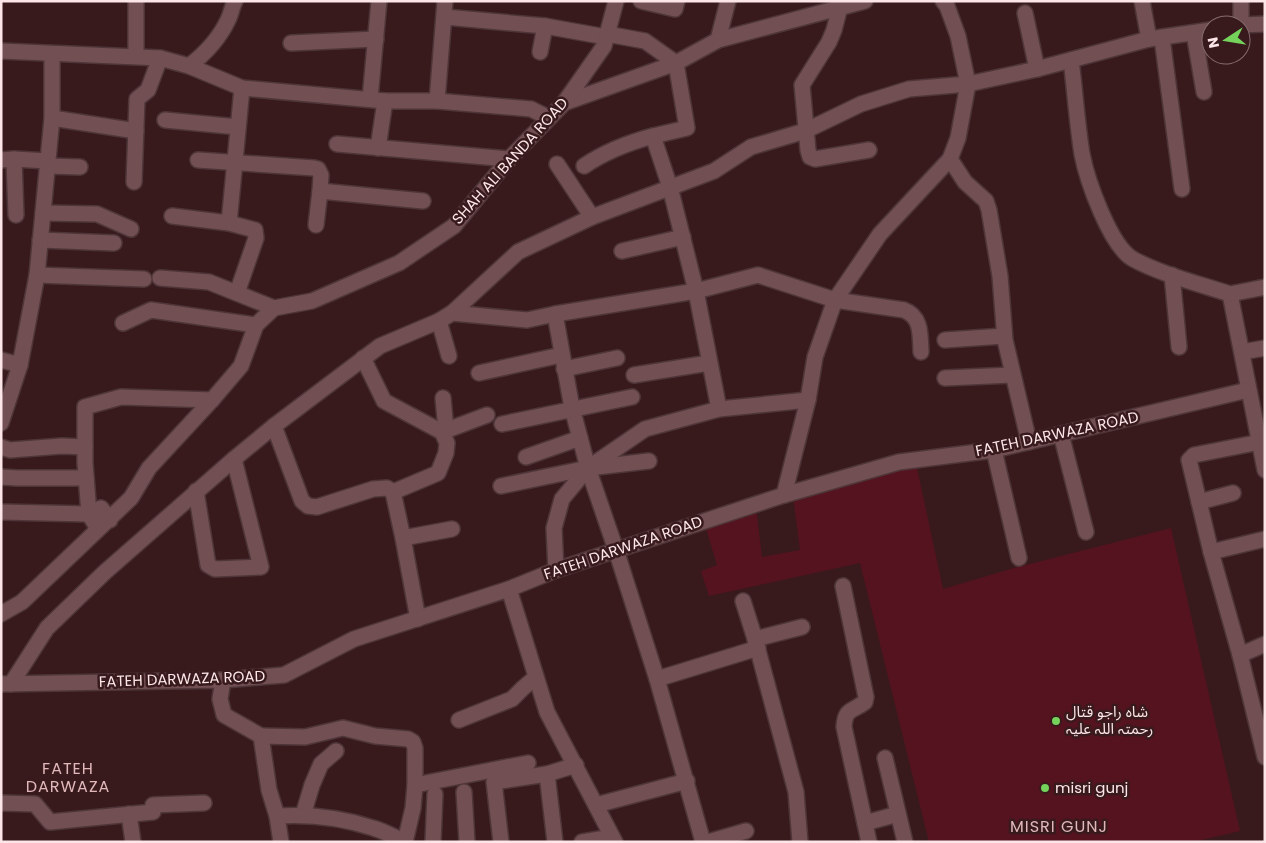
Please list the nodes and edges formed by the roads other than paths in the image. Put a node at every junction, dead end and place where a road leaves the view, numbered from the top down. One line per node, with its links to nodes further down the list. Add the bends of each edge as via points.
1 (136, 1): 30 (street)
2 (379, 1): 24 (street)
3 (445, 1): 16 (street)
4 (616, 1): 22 (street, SHAH ALI BANDA ROAD)
5 (641, 1): 6 (street, via 676,9)
6 (677, 1)
7 (728, 1): 25 (street)
8 (865, 1): 13 (street)
9 (1142, 1): 23 (street)
10 (1241, 1): 15 (street)
11 (233, 2): 34 (street, via 230,17 217,39)
12 (948, 3): 36 (street)
13 (840, 8): 25 (street); 47 (street, via 829,42 802,85)
14 (1025, 13): 35 (street)
15 (1241, 15)
16 (444, 17): 19 (street); 40 (street)
17 (1265, 24): 18 (street)
18 (1251, 25)
19 (545, 26): 22 (street); 28 (street)
20 (1201, 32): 21 (street)
21 (1194, 33): 23 (street); 38 (street)
22 (607, 36): 33 (street, via 645,41); 41 (street, SHAH ALI BANDA ROAD, via 604,46)
23 (1155, 38): 32 (street); 63 (street)
24 (376, 39): 26 (street); 39 (street)
25 (718, 40): 33 (street)
26 (291, 43)
27 (1, 51): 29 (street)
28 (540, 52)
29 (52, 54): 30 (street); 42 (street)
30 (136, 56): 31 (street)
31 (160, 58): 34 (street); 46 (street, via 148,90 137,99)
32 (1071, 60): 35 (street); 78 (street, via 1083,156 1100,210 1115,240 1131,258)
33 (676, 63): 41 (street); 48 (street, via 687,128)
34 (189, 66): 37 (street)
35 (1036, 69): 36 (street)
36 (968, 84): 47 (street, via 889,94); 54 (street, via 958,138)
37 (242, 88): 39 (street); 45 (street)
38 (1204, 92)
39 (377, 100): 40 (street); 50 (street)
40 (437, 102): 43 (street, via 532,109)
41 (564, 103): 43 (street, SHAH ALI BANDA ROAD)
42 (52, 118): 46 (street); 57 (street)
43 (549, 118): 53 (street, SHAH ALI BANDA ROAD)
44 (165, 120): 45 (street)
45 (238, 127): 56 (street)
46 (136, 131): 61 (street)
47 (805, 131): 51 (street, via 810,157); 62 (street, via 750,147 714,171)
48 (653, 136): 59 (street, via 626,143); 62 (street)
49 (337, 144): 50 (street)
50 (378, 148): 53 (street)
51 (868, 150)
52 (8, 159): 57 (street); 67 (street)
53 (509, 159): 86 (street, SHAH ALI BANDA ROAD, via 454,226 400,263 312,301)
54 (950, 159): 85 (street, via 880,234); 92 (street, via 965,182 986,201 989,210 1000,276)
55 (198, 160): 56 (street)
56 (235, 162): 64 (street, via 318,169); 70 (street)
57 (48, 163): 60 (street); 66 (street)
58 (557, 164): 69 (street)
59 (584, 166)
60 (80, 167)
61 (134, 182)
62 (670, 187): 69 (street); 73 (street)
63 (1182, 189)
64 (320, 191): 65 (street); 71 (street)
65 (423, 201)
66 (43, 214): 72 (street, via 97,214); 74 (street)
67 (16, 215)
68 (172, 216): 70 (street)
69 (592, 217): 87 (street, via 518,252)
70 (229, 223): 83 (street, via 252,228 257,234)
71 (316, 225)
72 (131, 228)
73 (683, 237): 76 (street); 82 (street)
74 (40, 240): 75 (street); 77 (street)
75 (114, 243)
76 (622, 250)
77 (37, 275): 80 (street); 104 (street)
78 (1172, 275): 84 (street); 94 (street)
79 (160, 278): 83 (street, via 208,282)
80 (144, 279)
81 (1265, 287): 84 (street)
82 (696, 291): 85 (street, via 758,275); 88 (street); 103 (street)
83 (237, 293): 86 (street)
84 (1230, 294): 97 (street)
85 (835, 300): 96 (street, via 910,312 919,327); 113 (street, via 815,357)
86 (274, 308): 91 (street)
87 (452, 313): 88 (street, via 527,320); 89 (street)
88 (555, 314): 102 (street)
89 (439, 322): 98 (street); 99 (street, via 380,346)
90 (123, 323): 91 (street, via 151,310)
91 (256, 325): 112 (street, via 241,366)
92 (1004, 336): 93 (street); 107 (street)
93 (946, 340)
94 (1179, 347)
95 (1265, 348): 97 (street)
96 (921, 352)
97 (1242, 352): 109 (street)
98 (449, 356)
99 (363, 358): 120 (street); 121 (street, via 384,401)
100 (617, 358): 102 (street)
101 (1, 360): 104 (street)
102 (563, 362): 105 (street); 115 (street)
103 (709, 362): 106 (street); 116 (street)
104 (20, 364): 114 (street)
105 (479, 373)
106 (634, 375)
107 (1012, 375): 108 (street); 124 (street)
108 (946, 378)
109 (1248, 390): 122 (street, FATEH DARWAZA ROAD); 125 (street)
110 (632, 397): 115 (street)
111 (443, 398): 121 (street)
112 (212, 400): 127 (street, via 121,397 85,407); 144 (street, via 150,468 131,498)
113 (808, 400): 116 (street); 140 (street)
114 (4, 405): 118 (street)
115 (572, 408): 119 (street); 123 (street)
116 (719, 409): 132 (street, via 645,429)
117 (487, 415): 121 (street)
118 (1, 422)
119 (502, 424)
120 (274, 426): 130 (street); 138 (street, via 302,501 308,506 317,507 373,489 387,488)
121 (444, 431): 138 (street, via 446,453 438,473)
122 (1061, 434): 124 (street, FATEH DARWAZA ROAD); 146 (street)
123 (580, 438): 129 (street); 132 (street)
124 (1029, 442): 128 (street, FATEH DARWAZA ROAD)
125 (1260, 442): 133 (street); 141 (street, via 1194,455 1189,462)
126 (1, 447): 127 (street, via 10,450)
127 (85, 447): 135 (street)
128 (994, 450): 140 (street, FATEH DARWAZA ROAD, via 899,462); 151 (street)
129 (526, 457)
130 (234, 459): 137 (street); 137 (street, via 261,567 215,569 208,565)
131 (649, 461): 132 (street)
132 (588, 468): 136 (street); 149 (street); 152 (street, via 562,499 554,528)
133 (1265, 470)
134 (1, 477): 135 (street)
135 (86, 478): 143 (street)
136 (501, 486)
137 (196, 491): 165 (street, via 47,628)
138 (393, 492): 147 (street)
139 (1233, 493): 141 (street)
140 (784, 495): 149 (street, FATEH DARWAZA ROAD)
141 (1199, 502): 150 (street)
142 (1, 512): 143 (street)
143 (89, 514): 144 (street)
144 (104, 524): 156 (street, via 22,602)
145 (452, 529): 147 (street)
146 (1086, 532)
147 (403, 538): 157 (street)
148 (1265, 539): 150 (street)
149 (616, 550): 152 (street, FATEH DARWAZA ROAD); 163 (street)
150 (1211, 552): 161 (street)
151 (1019, 558)
152 (556, 570): 154 (street, FATEH DARWAZA ROAD)
153 (843, 586): 185 (street, via 866,697 865,702 848,711 844,717)
154 (509, 589): 157 (street, FATEH DARWAZA ROAD); 162 (street)
155 (743, 601): 159 (street)
156 (1, 614)
157 (418, 619): 164 (street, FATEH DARWAZA ROAD, via 354,639 284,675)
158 (802, 627): 159 (street)
159 (757, 643): 163 (street); 198 (street, via 796,792)
160 (1265, 644): 161 (street)
161 (1240, 655): 169 (street)
162 (536, 677): 166 (street, via 512,700); 172 (street, via 547,712)
163 (657, 679): 174 (street)
164 (223, 680): 165 (street, FATEH DARWAZA ROAD); 167 (street, via 220,699 224,715)
165 (6, 684)
166 (459, 720)
167 (261, 736): 175 (street, via 304,737 343,728 375,736 408,739 415,748); 184 (street, via 269,790)
168 (336, 751): 183 (street, via 320,764)
169 (1265, 757)
170 (885, 758): 182 (street)
171 (528, 763): 175 (street)
172 (576, 765): 173 (street); 180 (street)
173 (547, 774): 193 (street, via 494,782); 194 (street)
174 (687, 781): 180 (street); 196 (street)
175 (414, 785): 190 (street, via 414,808)
176 (464, 792): 192 (street)
177 (435, 794): 191 (street)
178 (1, 803): 181 (street, via 36,804 50,822)
179 (204, 803): 181 (street, via 154,805 153,812)
180 (596, 805): 187 (street)
181 (129, 814): 188 (street)
182 (898, 814): 185 (street); 200 (street)
183 (303, 815): 184 (street); 190 (street, via 373,828)
184 (277, 816): 189 (street)
185 (865, 823): 199 (street)
186 (746, 831): 197 (street)
187 (613, 839): 195 (street)
188 (133, 842)
189 (281, 842)
190 (405, 842)
191 (433, 842)
192 (467, 842)
193 (501, 842)
194 (556, 842)
195 (582, 842)
196 (703, 842)
197 (708, 842)
198 (800, 842)
199 (868, 842)
200 (905, 842)

